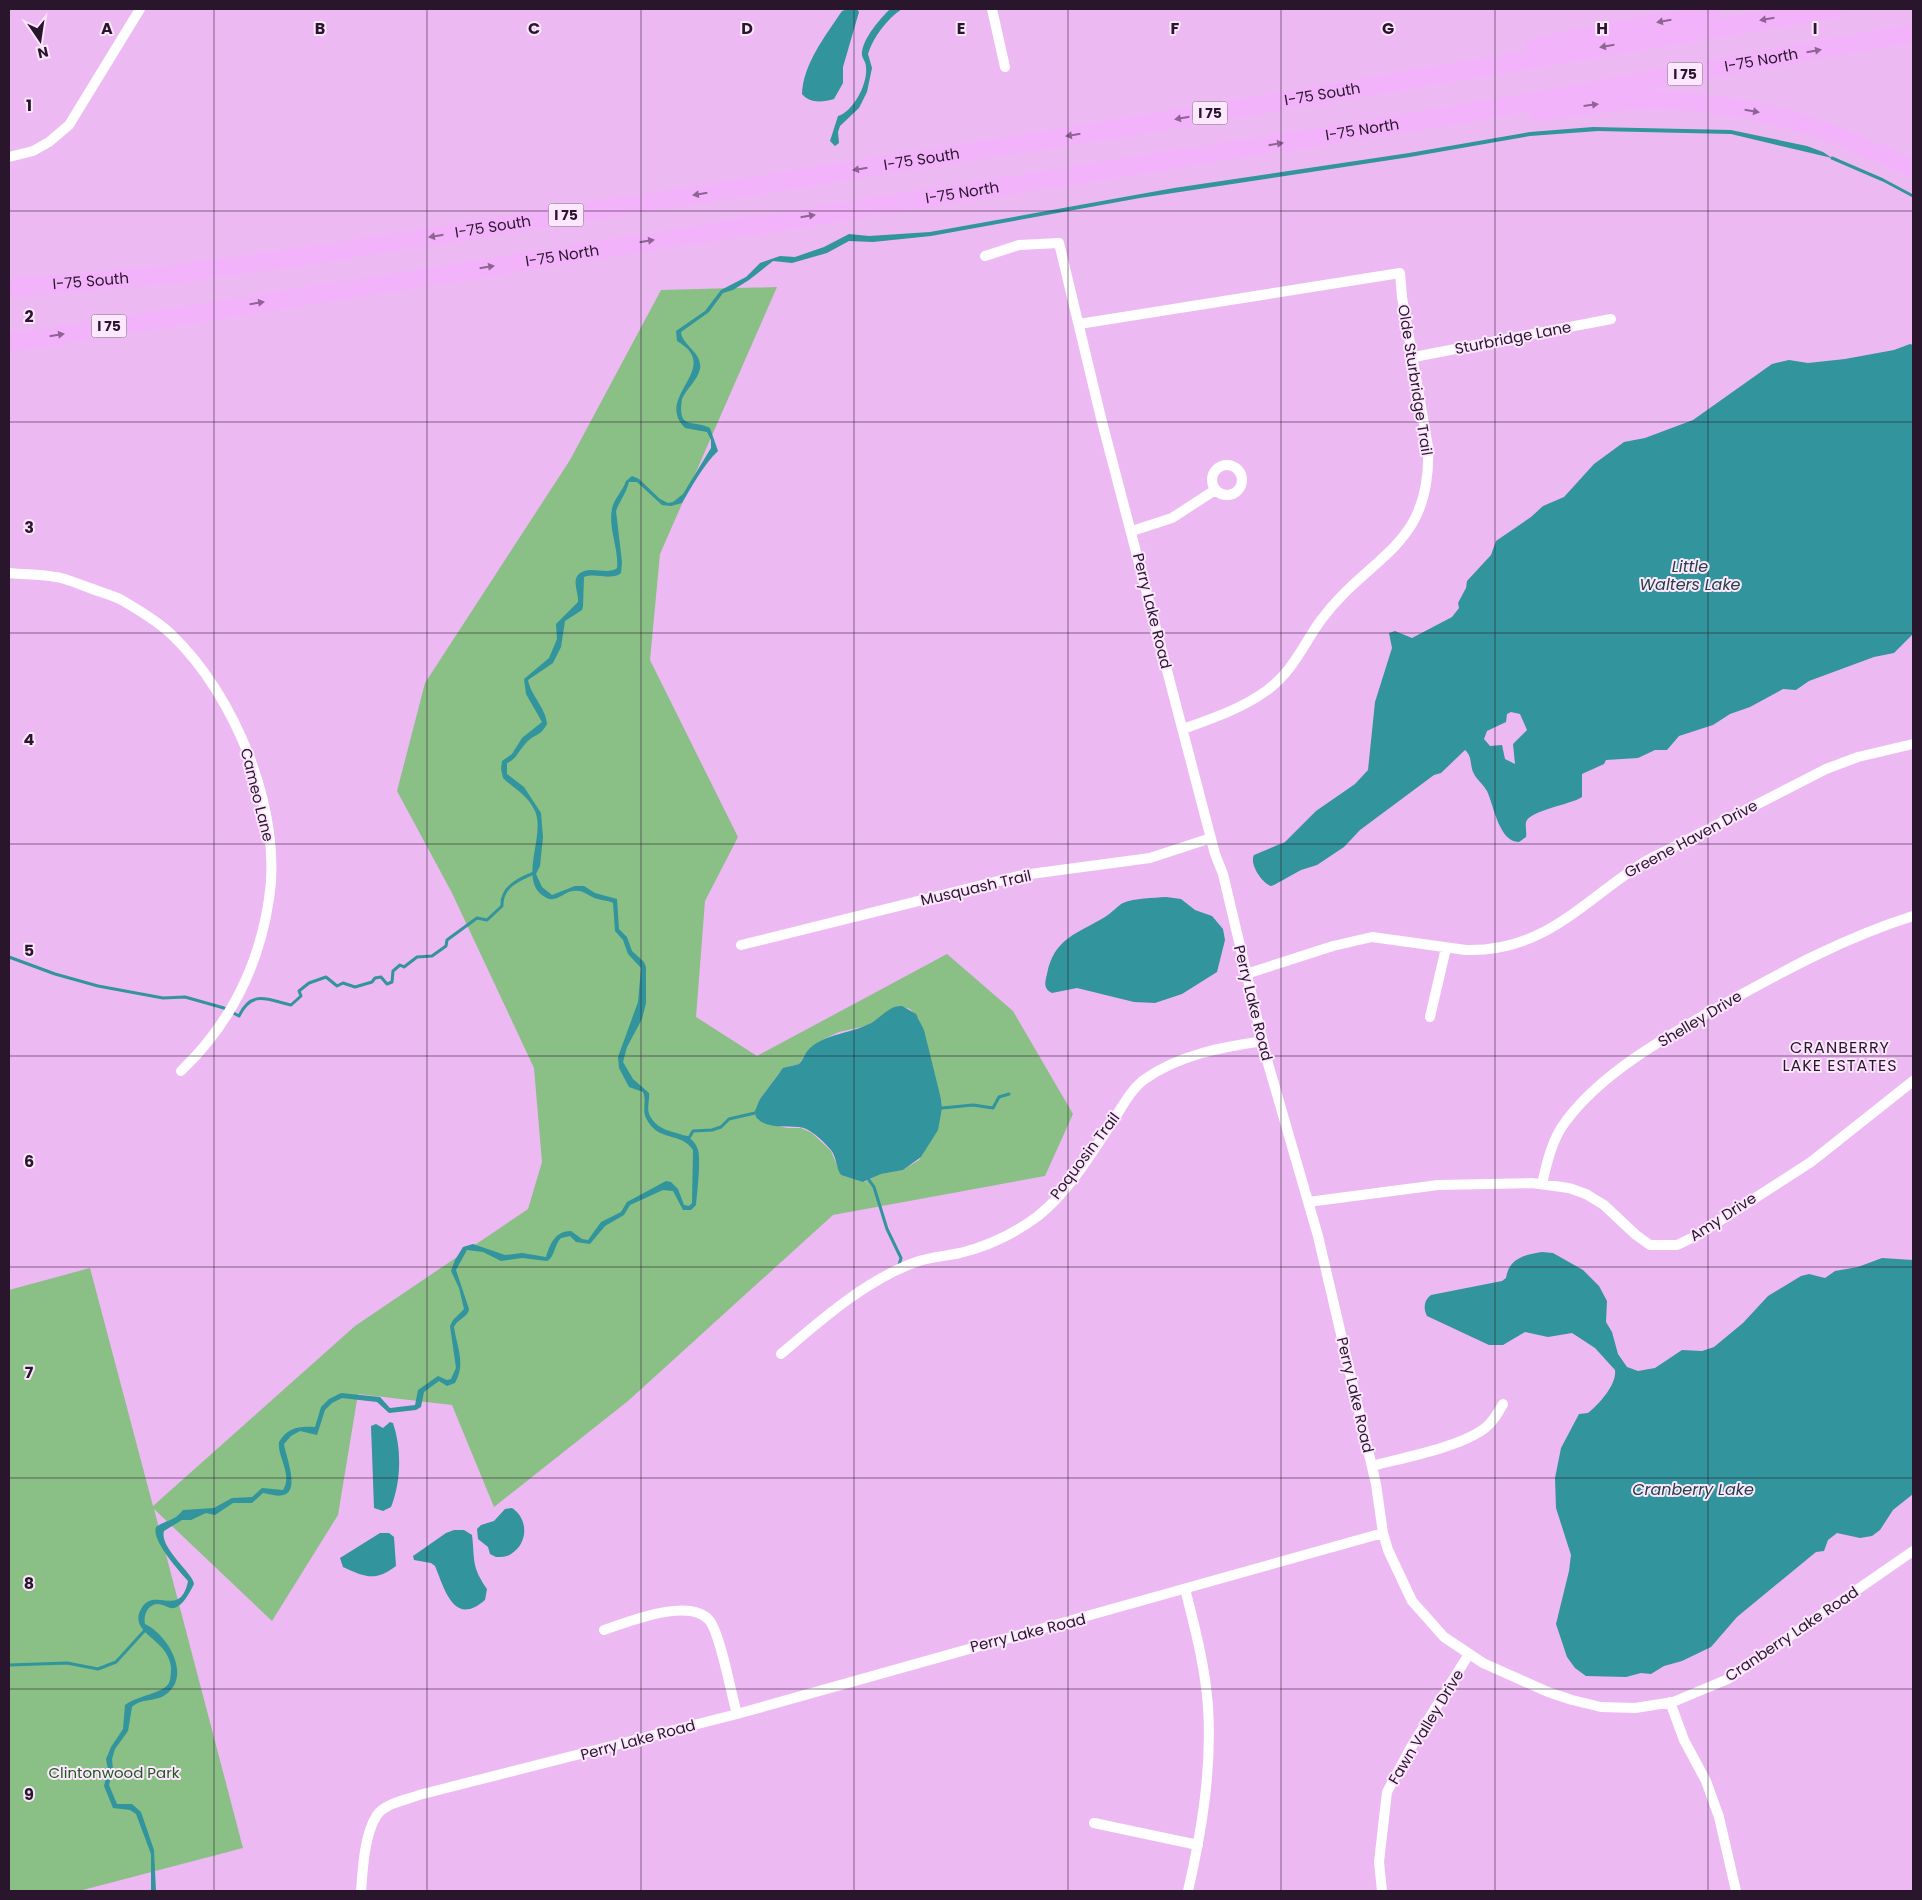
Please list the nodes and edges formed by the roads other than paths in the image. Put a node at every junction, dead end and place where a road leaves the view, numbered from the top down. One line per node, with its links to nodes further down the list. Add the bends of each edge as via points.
1 (140, 9): 9 (street, via 69,125 33,151)
2 (992, 9): 6 (street)
3 (1712, 9): 7 (highway, one-way to 7)
4 (1832, 9): 7 (highway, I-75 South / I 75, one-way to 7)
5 (1913, 33): 8 (highway, I-75 North / I 75, one-way to 5)
6 (1004, 67)
7 (1408, 79): 12 (highway, I-75 South / I 75, one-way to 12, via 1121,128 307,256 166,274)
8 (1456, 115): 10 (highway, one-way to 10, via 1471,120 1627,101 1663,100 1717,105 1770,114 1824,130); 15 (highway, I-75 North / I 75, one-way to 8)
9 (9, 156)
10 (1913, 168)
11 (985, 256): 14 (street, Perry Lake Road, via 1019,245 1059,242)
12 (9, 288)
13 (1611, 319): 16 (street, Sturbridge Lane)
14 (1079, 324): 16 (street, Olde Sturbridge Trail, via 1400,273); 18 (street, Perry Lake Road, via 1092,385)
15 (9, 343)
16 (1414, 357): 20 (street, Olde Sturbridge Trail, via 1429,472 1422,504 1411,526 1398,546 1336,602 1296,661 1267,691 1226,713)
17 (1215, 490): 18 (street, via 1172,518)
18 (1132, 531): 20 (street, Perry Lake Road)
19 (9, 573): 29 (street, Cameo Lane, via 64,578 124,601 171,634 210,678 251,758 271,850 270,898 262,937 234,1006 201,1052)
20 (1183, 729): 22 (street, Perry Lake Road)
21 (1913, 744): 25 (street, Greene Haven Drive, via 1858,757 1803,779 1646,861 1536,937 1500,948)
22 (1211, 838): 24 (street, Musquash Trail, via 1150,858 1023,875); 26 (street, Perry Lake Road, via 1223,874)
23 (1913, 916): 31 (street, Shelley Drive, via 1875,928 1751,989 1608,1078 1565,1122 1552,1149)
24 (741, 946)
25 (1446, 948): 26 (street, Greene Haven Drive, via 1394,939 1358,939); 27 (street)
26 (1246, 974): 28 (street, Perry Lake Road)
27 (1430, 1017)
28 (1263, 1041): 32 (street, Perry Lake Road); 33 (street, Poquosin Trail, via 1196,1054 1144,1080 1130,1095 1089,1157 1039,1215 1012,1234 990,1244 919,1261 878,1281 844,1302)
29 (181, 1071)
30 (1913, 1081): 31 (street, Amy Drive, via 1810,1162 1676,1246 1650,1245 1604,1205 1586,1194)
31 (1542, 1184): 32 (street, Amy Drive, via 1438,1186)
32 (1308, 1202): 35 (street, Perry Lake Road)
33 (781, 1354)
34 (1503, 1404): 35 (street, via 1484,1429 1457,1442)
35 (1372, 1466): 36 (street, Perry Lake Road)
36 (1383, 1533): 38 (street, Perry Lake Road); 40 (street, Cranberry Lake Road, via 1412,1601 1424,1618)
37 (1913, 1551): 41 (street, Cranberry Lake Road, via 1728,1679)
38 (1185, 1589): 42 (street, Perry Lake Road); 44 (street, via 1200,1649 1208,1705 1208,1774)
39 (604, 1630): 42 (street, via 674,1611 694,1611 710,1620)
40 (1469, 1654): 41 (street, Cranberry Lake Road, via 1517,1679 1572,1700 1601,1707 1634,1708); 47 (street, Fawn Valley Drive, via 1387,1792 1379,1862)
41 (1670, 1702): 48 (street, via 1719,1817)
42 (737, 1714): 45 (street, Perry Lake Road, via 392,1804 377,1814 369,1834)
43 (1094, 1823): 44 (street)
44 (1198, 1845): 46 (street)
45 (361, 1891)
46 (1188, 1891)
47 (1382, 1891)
48 (1736, 1891)

